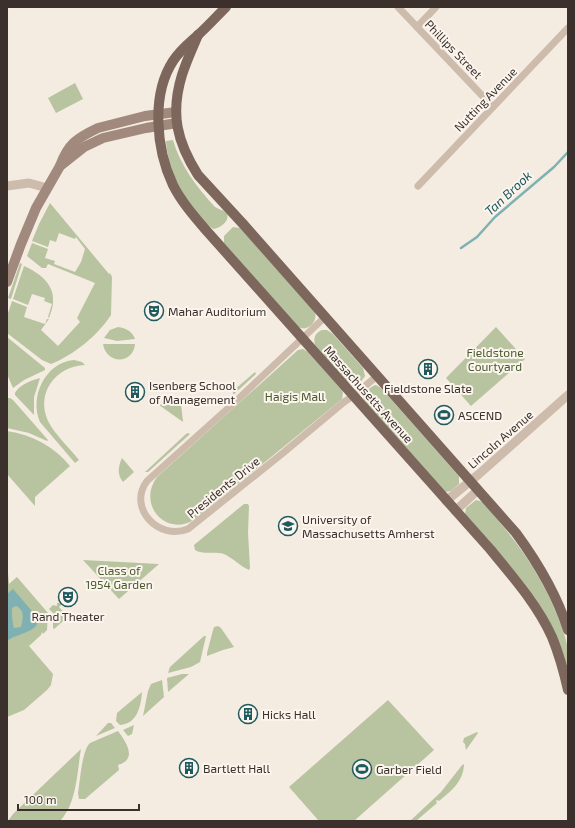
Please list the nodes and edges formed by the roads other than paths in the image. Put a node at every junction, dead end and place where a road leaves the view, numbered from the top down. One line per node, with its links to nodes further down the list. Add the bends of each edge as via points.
1 (226, 7): 6 (main road, Massachusetts Avenue)
2 (398, 7): 4 (street, Phillips Street)
3 (436, 7): 4 (street)
4 (417, 27): 7 (street, Phillips Street)
5 (568, 28): 7 (street, Nutting Avenue)
6 (198, 35): 8 (main road, Massachusetts Avenue, via 184,46 169,68 160,94); 9 (main road, Massachusetts Avenue, via 182,75)
7 (493, 107): 13 (street, Nutting Avenue)
8 (158, 114): 9 (main road); 10 (main road, Massachusetts Avenue); 11 (main road, via 98,128 88,133 78,139 65,153)
9 (176, 117): 10 (main road); 16 (main road, Massachusetts Avenue, via 182,148 198,175)
10 (158, 125): 11 (main road, via 99,140 84,147); 17 (main road, Massachusetts Avenue, via 165,165 184,204)
11 (60, 166): 14 (main road)
12 (7, 186): 14 (street, via 29,183)
13 (418, 186)
14 (47, 188): 15 (main road, via 36,208)
15 (7, 282)
16 (325, 317): 17 (street, Presidents Drive); 18 (main road, Massachusetts Avenue)
17 (302, 338): 20 (main road, Massachusetts Avenue); 20 (street, Presidents Drive, via 148,481 142,492 142,505 152,522 168,532 182,532 188,529)
18 (377, 376): 20 (street, Presidents Drive); 21 (main road, Massachusetts Avenue)
19 (568, 395): 21 (street, Lincoln Avenue)
20 (353, 396): 23 (main road, Massachusetts Avenue)
21 (470, 481): 22 (main road, Massachusetts Avenue); 23 (street, Lincoln Avenue)
22 (478, 490): 24 (street); 25 (main road, Massachusetts Avenue, via 528,550)
23 (446, 501): 24 (main road, Massachusetts Avenue)
24 (455, 511): 27 (main road, Massachusetts Avenue, via 503,565 536,609 552,638)
25 (564, 607): 26 (main road, Massachusetts Avenue)
26 (567, 624)
27 (568, 690)

